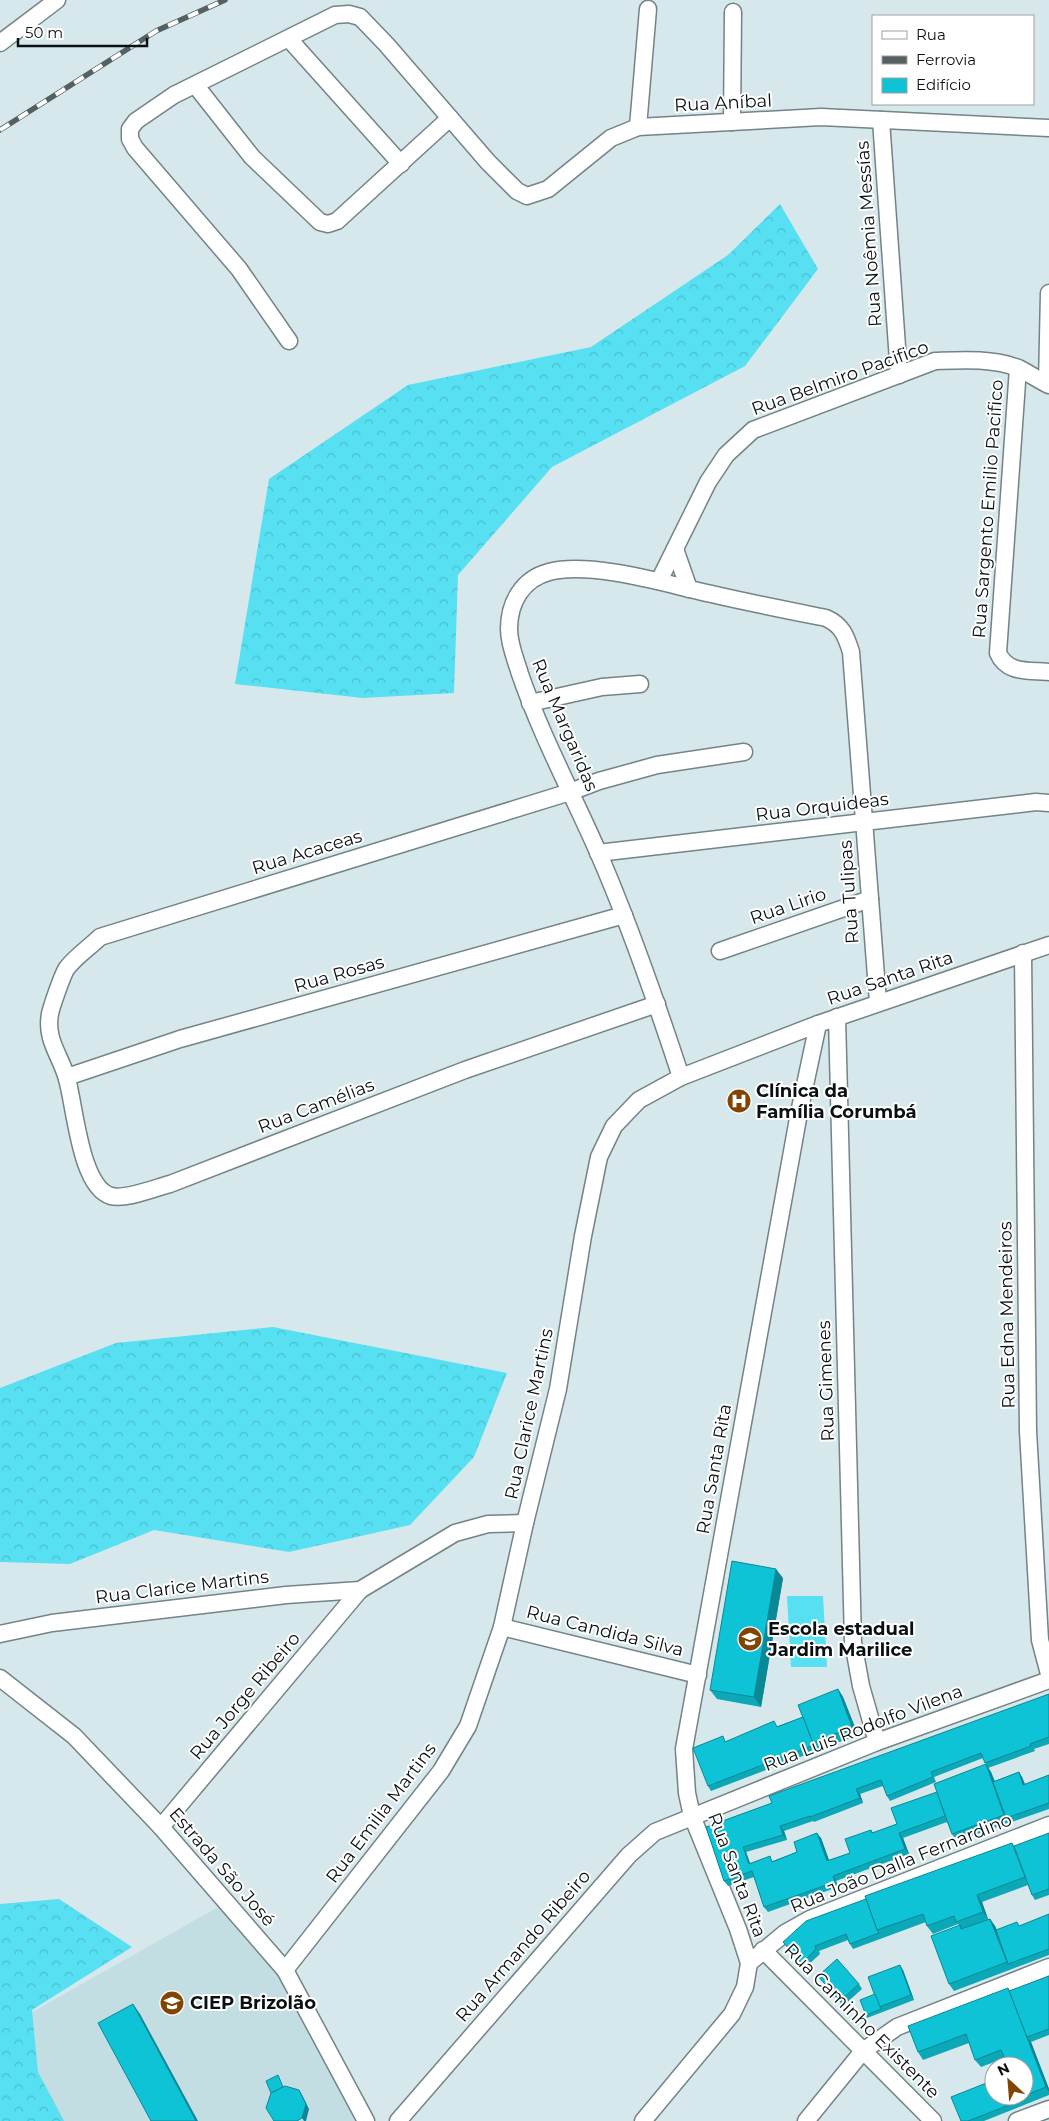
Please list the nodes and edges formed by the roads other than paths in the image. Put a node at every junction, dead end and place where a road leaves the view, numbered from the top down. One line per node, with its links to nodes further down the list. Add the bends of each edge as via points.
1 (58, 0): 5 (street)
2 (648, 9): 10 (street)
3 (733, 12): 9 (street)
4 (289, 39): 6 (street, Rua Aníbal); 7 (street, Rua Aníbal, via 335,15 349,14 360,18); 12 (street)
5 (0, 43)
6 (196, 86): 12 (street, via 252,157 320,222 337,221); 14 (street, Rua Aníbal, via 174,95 136,121 130,129 130,139 134,148 239,269)
7 (450, 118): 10 (street, Rua Aníbal, via 517,192 527,196 548,189 611,138); 12 (street)
8 (881, 120): 9 (street, Rua Aníbal, via 810,118); 11 (street, Rua Aníbal); 16 (street, Rua Noêmia Messías)
9 (732, 122): 10 (street, Rua Aníbal)
10 (638, 127)
11 (1049, 128)
12 (400, 164)
13 (1049, 293): 17 (street)
14 (289, 341)
15 (1018, 368): 16 (street, Rua Belmiro Pacifico, via 966,360 935,362); 17 (street, Rua Belmiro Pacifico); 22 (street, Rua Sargento Emilio Pacifico, via 998,653 1002,663 1010,668)
16 (899, 375): 18 (street, Rua Belmiro Pacifico, via 753,430 726,455 708,482)
17 (1048, 385)
18 (675, 548): 19 (street, Rua Belmiro Pacifico); 20 (street)
19 (659, 581): 20 (street, Rua Margaridas); 24 (street, Rua Margaridas, via 570,570 548,572 531,580 518,593 509,628 510,642)
20 (689, 589): 21 (street, Rua Margaridas, via 826,618)
21 (843, 630): 28 (street, Rua Tulipas, via 851,652)
22 (1049, 672)
23 (640, 684): 24 (street, via 602,687)
24 (530, 703): 26 (street, Rua Margaridas)
25 (744, 752): 26 (street, via 657,765)
26 (570, 792): 29 (street, Rua Margaridas); 35 (street, Rua Acaceas, via 100,937)
27 (1049, 803): 28 (street, Rua Orquideas)
28 (864, 822): 29 (street, Rua Orquideas); 30 (street, Rua Tulipas)
29 (598, 854): 31 (street, Rua Margaridas)
30 (870, 899): 33 (street, Rua Lirio); 36 (street, Rua Tulipas)
31 (624, 915): 37 (street, Rua Margaridas); 40 (street, Rua Rosas, via 180,1039)
32 (1049, 945): 34 (street, Rua Santa Rita)
33 (720, 951)
34 (1023, 953): 36 (street, Rua Santa Rita); 46 (street, Rua Edna Mendeiros, via 1028,1431 1040,1640)
35 (66, 969): 40 (street, Rua Camélias, via 52,1003 49,1028 55,1053)
36 (878, 1002): 38 (street, Rua Santa Rita)
37 (657, 1004): 40 (street, Rua Camélias, via 465,1070 170,1184 122,1196 110,1196 98,1186 86,1166); 41 (street, Rua Margaridas)
38 (836, 1017): 39 (street, Rua Santa Rita); 50 (street, Rua Gimenes, via 853,1642)
39 (818, 1024): 41 (street, Rua Clarice Martins); 47 (street, Rua Santa Rita, via 799,1113)
40 (67, 1077)
41 (682, 1077): 42 (street, Rua Clarice Martins, via 639,1100 614,1126 599,1157 558,1388)
42 (525, 1523): 43 (street, Rua Clarice Martins, via 488,1524 455,1533); 44 (street, Rua Emilia Martins)
43 (360, 1590): 45 (street, Rua Clarice Martins, via 286,1595 62,1622); 53 (street, Rua Jorge Ribeiro)
44 (502, 1627): 47 (street, Rua Candida Silva); 57 (street, Rua Emilia Martins, via 468,1726 441,1771)
45 (0, 1634)
46 (1049, 1674)
47 (698, 1675): 51 (street, Rua Santa Rita, via 684,1749)
48 (0, 1678): 53 (street, Estrada São José, via 74,1736)
49 (1049, 1680): 50 (street, Rua Luis Rodolfo Vilena)
50 (877, 1742): 51 (street, Rua Luis Rodolfo Vilena)
51 (692, 1816): 55 (street, Rua Santa Rita); 61 (street, Rua Armando Ribeiro, via 656,1832 629,1855)
52 (1049, 1825): 54 (street, Rua João Dalla Fernardino, via 810,1919)
53 (161, 1828): 57 (street, Estrada São José)
54 (763, 1950): 55 (street, Rua João Dalla Fernardino); 58 (street, Rua Caminho Existente)
55 (749, 1963): 62 (street, Rua Santa Rita, via 745,1987 732,2014)
56 (1049, 1967): 58 (street, via 898,2027)
57 (285, 1970): 60 (street, Estrada São José)
58 (863, 2051): 63 (street); 64 (street, Rua Caminho Existente)
59 (1049, 2109): 65 (street)
60 (366, 2121)
61 (398, 2121)
62 (643, 2121)
63 (806, 2121)
64 (933, 2121)
65 (1017, 2121)

